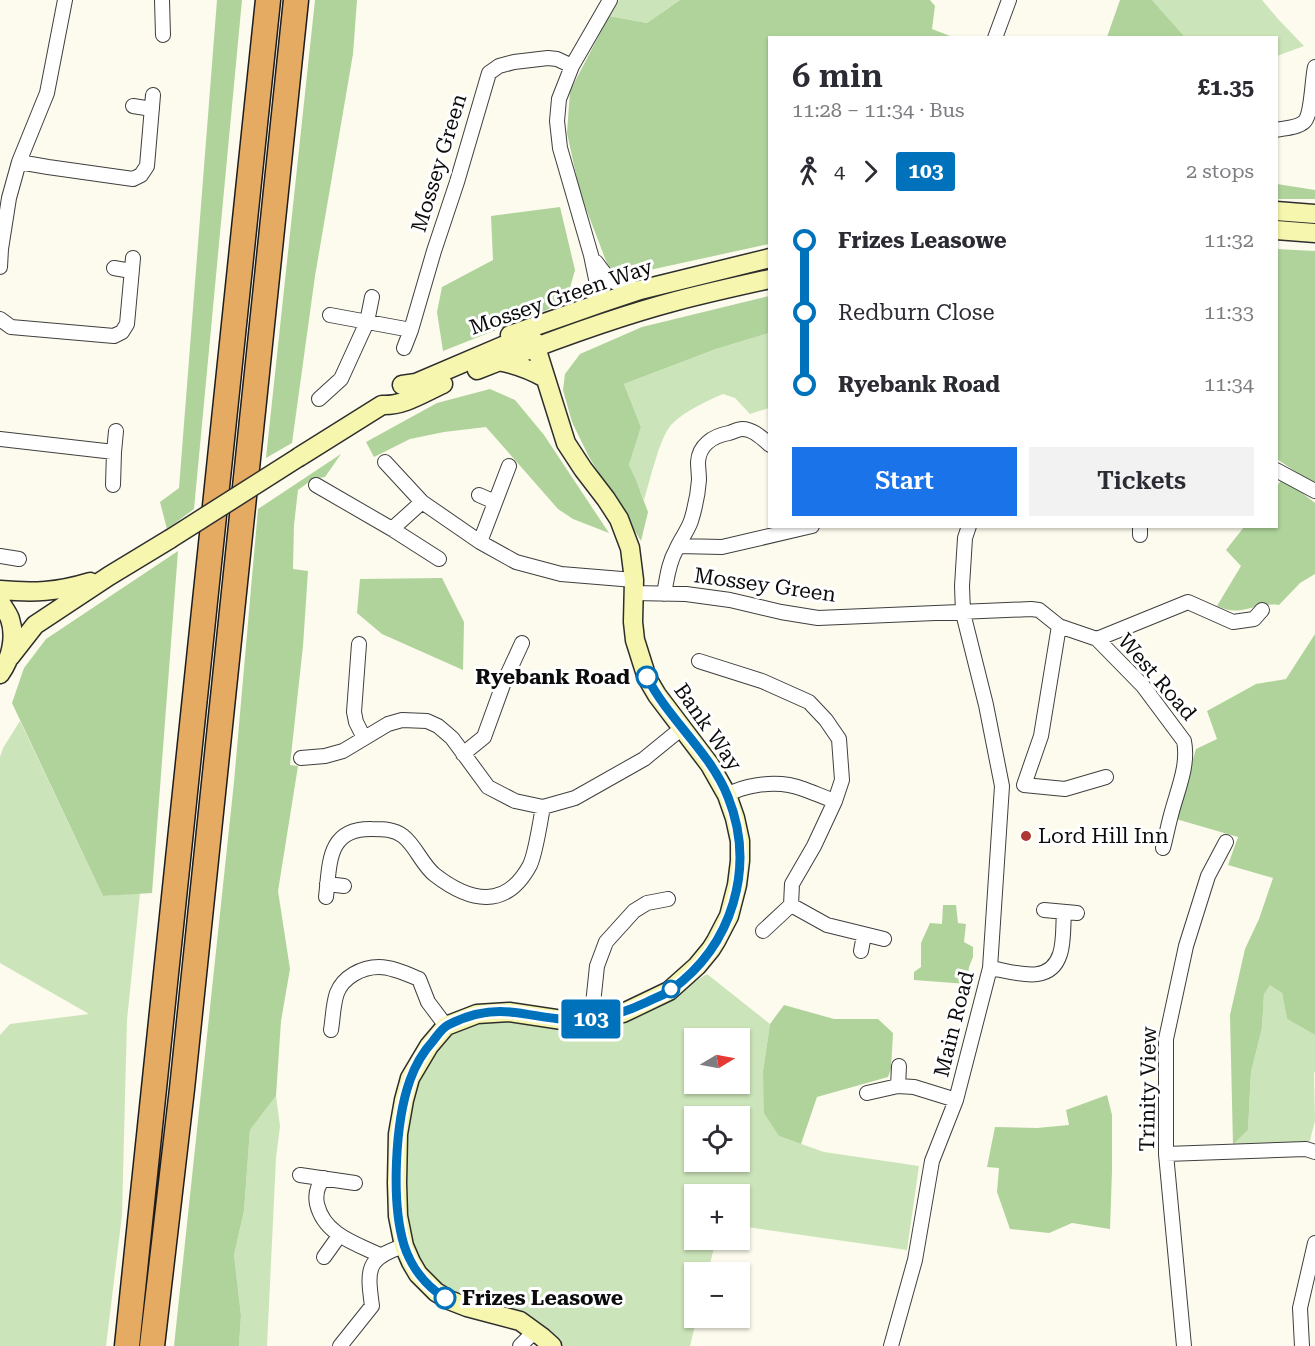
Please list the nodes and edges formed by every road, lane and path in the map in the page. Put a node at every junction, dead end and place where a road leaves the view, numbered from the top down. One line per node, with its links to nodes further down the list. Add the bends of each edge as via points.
1 (65, 0): 15 (street, via 47,93)
2 (162, 0): 8 (street)
3 (268, 0): 113 (highway)
4 (296, 0): 114 (highway)
5 (610, 0): 11 (street)
6 (1010, 0): 10 (street)
7 (149, 18): 8 (street)
8 (163, 19): 9 (street)
9 (163, 35)
10 (997, 36)
11 (572, 66): 20 (street, via 559,99 558,136); 32 (street, Mossey Green, via 548,58 499,66 489,73)
12 (1315, 67): 14 (street, via 1306,120)
13 (133, 106): 15 (street, via 153,102 147,166 133,179)
14 (1278, 130)
15 (19, 162): 22 (street, via 9,198)
16 (1278, 211): 17 (main road)
17 (1315, 214)
18 (1278, 231): 19 (main road)
19 (1315, 233)
20 (591, 255): 26 (street, via 611,281); 28 (street)
21 (768, 258): 26 (main road, Mossey Green Way)
22 (0, 267)
23 (114, 268): 30 (street, via 132,265 127,324 114,336 11,327)
24 (768, 277): 28 (main road, via 752,276 711,285 613,312 607,312)
25 (768, 278): 33 (main road, Mossey Green Way, via 669,303)
26 (640, 290): 28 (main road, Mossey Green Way)
27 (372, 297): 31 (street)
28 (601, 303): 37 (main road, Mossey Green Way, via 496,341)
29 (330, 315): 31 (street)
30 (0, 319)
31 (367, 322): 32 (street); 38 (street, via 341,379)
32 (411, 330): 34 (street, Mossey Green)
33 (536, 347): 35 (main road, Mossey Green Way); 36 (main road, Bank Way); 37 (main road, via 531,339 521,338 416,383)
34 (404, 348)
35 (498, 361): 36 (main road); 39 (main road, Mossey Green Way, via 404,402)
36 (545, 378): 62 (main road, Bank Way, via 567,443 619,519 630,548)
37 (402, 385): 39 (main road, Mossey Green Way, via 387,394)
38 (319, 399)
39 (382, 405): 61 (main road, Mossey Green Way, bridge)
40 (117, 431): 43 (street)
41 (0, 439): 43 (street)
42 (768, 443): 57 (street, via 742,429 723,434 700,450 696,498)
43 (114, 452): 47 (street)
44 (385, 462): 51 (street, Mossey Green)
45 (509, 466): 52 (street)
46 (1278, 471): 49 (street)
47 (113, 485)
48 (315, 485): 55 (street)
49 (1315, 491)
50 (479, 495): 52 (street)
51 (422, 502): 55 (street); 56 (street, Mossey Green)
52 (495, 502): 56 (street)
53 (803, 528): 57 (street, via 722,547)
54 (968, 528): 67 (street, Main Road)
55 (392, 529): 60 (street)
56 (480, 542): 62 (street, Mossey Green, via 516,562)
57 (678, 546): 64 (street, via 668,568)
58 (0, 556): 59 (street)
59 (19, 559)
60 (439, 559)
61 (109, 576): 63 (main road, Mossey Green Way, via 65,590); 73 (main road, Mossey Green Way, via 35,626)
62 (633, 587): 64 (street, Mossey Green); 74 (main road, Bank Way, via 635,640 647,678)
63 (0, 590)
64 (664, 594): 67 (street, Mossey Green, via 729,600 818,618)
65 (0, 602): 73 (main road, via 10,620 13,639)
66 (1262, 610): 69 (street, West Road, via 1254,619 1233,622 1188,602)
67 (963, 613): 68 (street, West Road, via 1039,610); 80 (street, Main Road)
68 (1059, 626): 69 (street, West Road); 79 (street, via 1041,736)
69 (1097, 639): 85 (street, West Road, via 1143,686 1184,741 1185,766)
70 (522, 643): 76 (street, via 484,737)
71 (359, 644): 75 (street, via 354,712)
72 (699, 661): 82 (street, via 762,681 809,702 839,739 842,780)
73 (3, 671)
74 (682, 728): 81 (main road, Bank Way); 83 (street, via 644,759 575,798)
75 (364, 738): 76 (street, via 402,720 427,722 452,738); 77 (street, via 344,751)
76 (463, 754): 83 (street, via 488,787 515,801)
77 (301, 758)
78 (1106, 777): 79 (street, via 1065,789)
79 (1024, 785): 80 (street)
80 (1002, 786): 94 (street, Main Road)
81 (727, 795): 82 (street, via 762,785 790,785); 95 (main road, Bank Way, via 740,841 741,861 729,916 711,949 669,991 623,1013)
82 (835, 801): 88 (street, via 792,884)
83 (543, 807): 86 (street, via 530,864 506,893 491,898 468,895 433,874 403,836 389,829 363,828 342,836 331,853 326,891)
84 (1227, 842): 103 (street, Trinity View, via 1208,876 1186,946 1166,1039)
85 (1163, 848)
86 (344, 886)
87 (668, 899): 95 (street, via 647,903 634,911 606,942 597,966)
88 (791, 905): 90 (street); 91 (street, via 826,925)
89 (1044, 910): 94 (street, via 1071,912 1055,965 1040,975)
90 (763, 931)
91 (864, 935): 92 (street); 93 (street)
92 (884, 939)
93 (861, 951)
94 (990, 968): 101 (street, Main Road)
95 (594, 1019): 96 (main road, Bank Way, via 569,1021 509,1012 477,1014)
96 (446, 1026): 97 (street, via 428,1002 424,975 379,967 349,976 343,983 337,994); 109 (main road, Bank Way, via 421,1058 404,1100 398,1134 397,1183)
97 (331, 1030)
98 (899, 1066): 99 (street)
99 (898, 1086): 100 (street); 101 (street)
100 (867, 1093)
101 (956, 1100): 118 (street, Main Road, via 932,1161 915,1260)
102 (1315, 1152): 103 (street, via 1306,1149)
103 (1167, 1154): 119 (street, Trinity View)
104 (300, 1175): 105 (street)
105 (324, 1178): 106 (street); 107 (street, via 317,1187 319,1213)
106 (355, 1183)
107 (339, 1236): 110 (street); 111 (street)
108 (1315, 1243): 120 (street, via 1300,1308)
109 (404, 1246): 110 (street); 112 (main road, Bank Way, via 418,1274 436,1292 467,1307 520,1322)
110 (380, 1255): 115 (street, via 371,1266 372,1306)
111 (324, 1257)
112 (534, 1332): 116 (street); 117 (main road, Bank Way)
113 (127, 1346)
114 (152, 1346)
115 (340, 1346)
116 (520, 1346)
117 (552, 1346)
118 (891, 1346)
119 (1184, 1346)
120 (1302, 1346)

